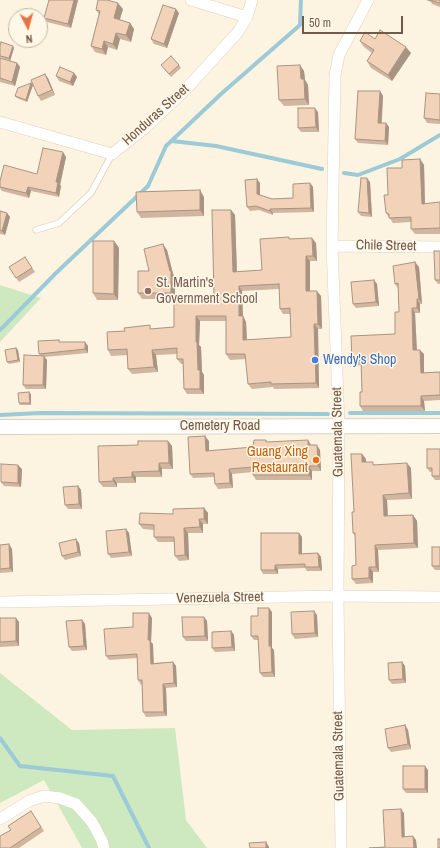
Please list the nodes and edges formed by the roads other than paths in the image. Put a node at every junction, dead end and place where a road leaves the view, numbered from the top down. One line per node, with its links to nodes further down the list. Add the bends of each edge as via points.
1 (191, 0): 4 (street)
2 (252, 0): 4 (street, Honduras Street)
3 (368, 0): 8 (street, Guatemala Street, via 339,55 335,75)
4 (247, 17): 6 (street, Honduras Street, via 238,32 187,88 145,128)
5 (0, 122): 6 (street, Honduras Street)
6 (112, 154): 7 (lane, via 91,193 59,223)
7 (36, 230)
8 (332, 246): 9 (street, Chile Street); 10 (street, Guatemala Street)
9 (440, 247)
10 (339, 426): 11 (street, Cemetery Road); 12 (street, Cemetery Road); 13 (street, Guatemala Street)
11 (440, 426)
12 (0, 427)
13 (338, 596): 14 (street, Venezuela Street); 15 (street, Venezuela Street); 18 (street, Guatemala Street)
14 (440, 597)
15 (0, 602)
16 (0, 819): 17 (street, via 44,796 60,798 76,804 92,822)
17 (104, 848)
18 (341, 848)

